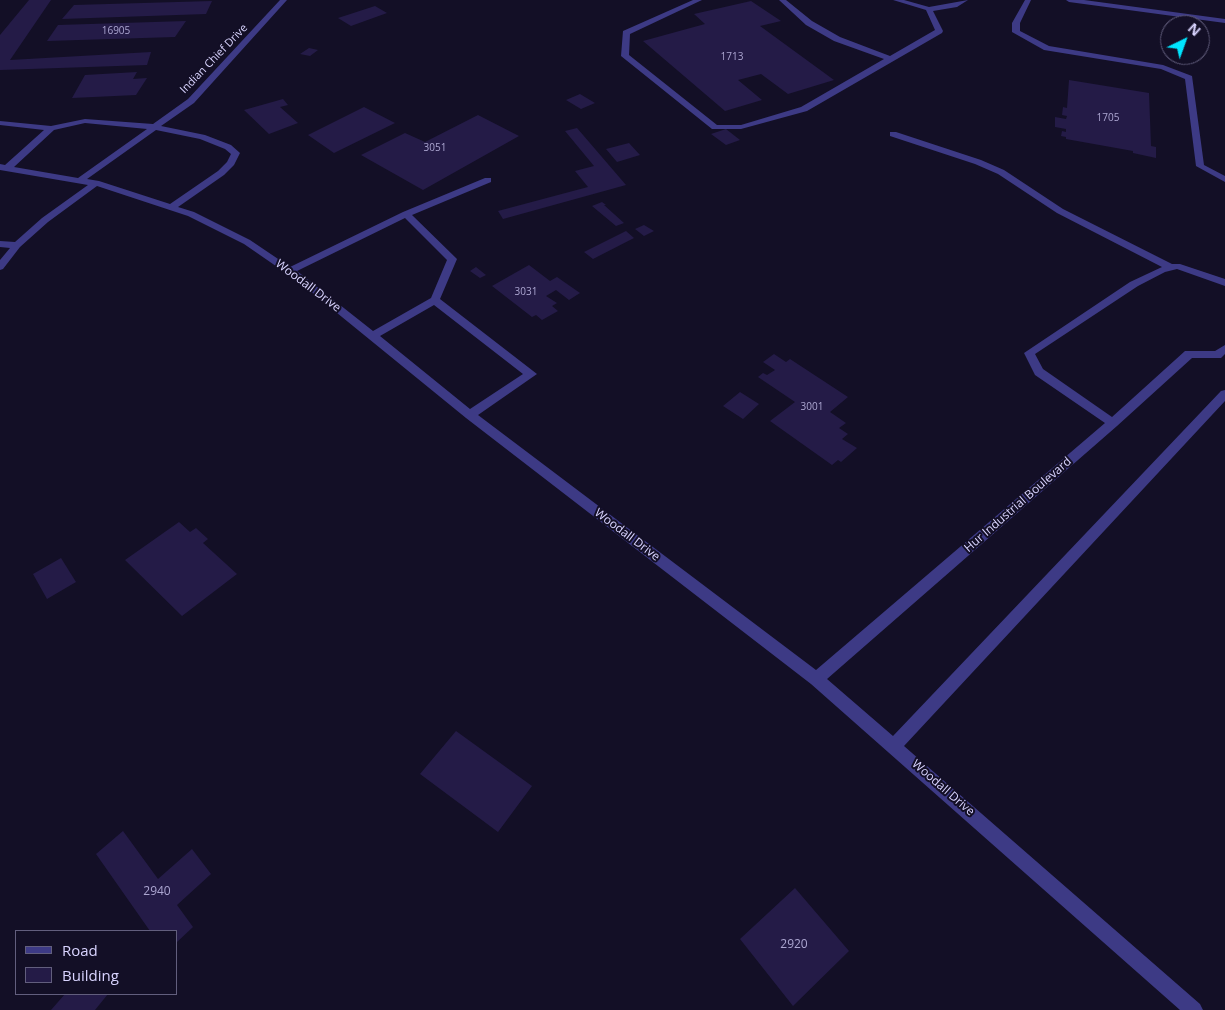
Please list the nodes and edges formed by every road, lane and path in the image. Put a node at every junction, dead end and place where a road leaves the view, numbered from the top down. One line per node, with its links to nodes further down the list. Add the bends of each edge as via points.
1 (284, 0): 12 (street, Indian Chief Drive, via 191,101)
2 (699, 0): 10 (street, via 626,33 625,56 715,127 741,128 804,109)
3 (782, 0): 10 (street, via 809,23 830,35)
4 (896, 0): 8 (street)
5 (965, 0): 8 (street, via 955,6)
6 (1028, 0): 16 (street, via 1016,23 1016,32 1048,48 1163,67 1189,78 1200,166)
7 (1069, 0): 9 (street)
8 (929, 9): 10 (street, via 939,31)
9 (1225, 21)
10 (890, 59)
11 (0, 123): 13 (street)
12 (155, 127): 13 (street, via 85,121); 17 (street, Indian Chief Drive); 20 (street, via 202,137 236,153 222,173)
13 (51, 128): 15 (street)
14 (893, 134): 25 (street, via 1001,172 1060,211)
15 (4, 167): 17 (street, Woodall Drive)
16 (1225, 179)
17 (80, 180): 19 (street, Woodall Drive)
18 (488, 180): 21 (street)
19 (96, 183): 20 (street, Woodall Drive); 23 (street)
20 (172, 207): 26 (street, Woodall Drive, via 247,242)
21 (406, 214): 26 (street); 28 (street, via 452,258)
22 (0, 244): 23 (street)
23 (17, 245): 24 (street)
24 (0, 266)
25 (1172, 268): 27 (street, via 1176,266); 33 (street, via 1134,284 1029,353 1039,372)
26 (290, 271): 29 (street, Woodall Drive)
27 (1225, 283)
28 (435, 300): 29 (street); 32 (street, via 531,374)
29 (372, 336): 32 (street, Woodall Drive)
30 (1222, 356): 33 (street, Hur Industrial Boulevard, via 1189,354)
31 (1225, 394): 35 (street)
32 (470, 415): 34 (street, Woodall Drive)
33 (1113, 423): 34 (street, Hur Industrial Boulevard)
34 (816, 679): 35 (street, Woodall Drive)
35 (894, 746): 36 (street, Woodall Drive)
36 (1194, 1010)

